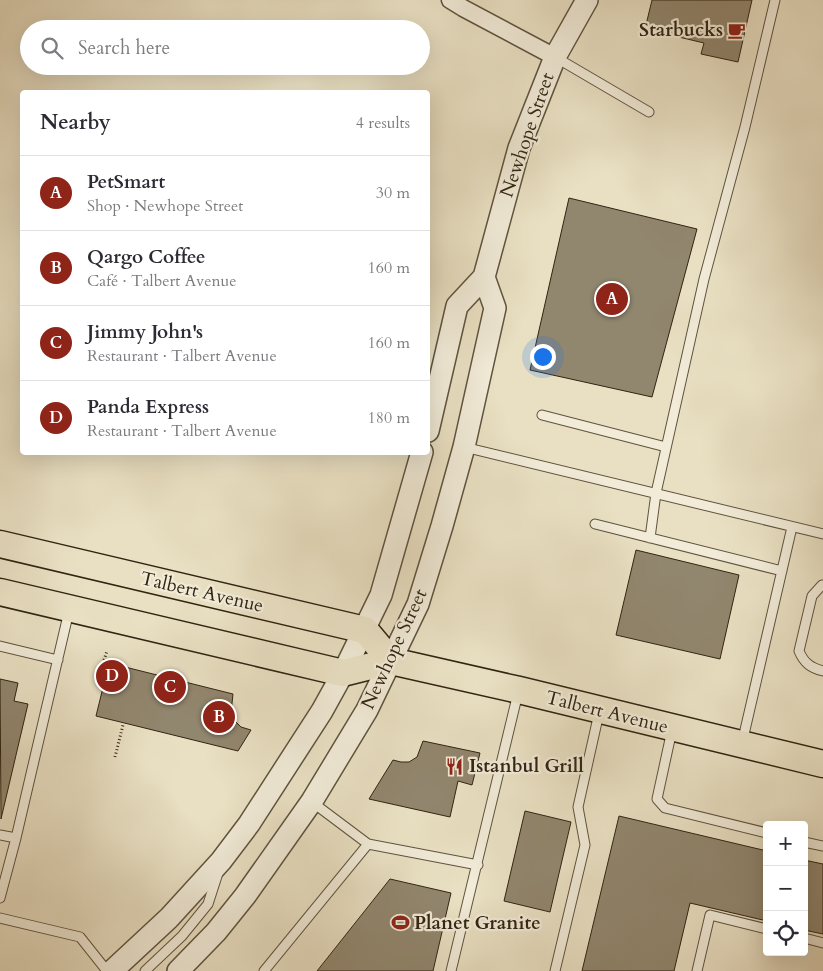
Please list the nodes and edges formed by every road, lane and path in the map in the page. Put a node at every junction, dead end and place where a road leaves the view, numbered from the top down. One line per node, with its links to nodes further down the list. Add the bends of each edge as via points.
1 (450, 0): 4 (street)
2 (587, 0): 4 (street, Newhope Street)
3 (775, 0): 10 (lane, via 704,279)
4 (554, 57): 5 (lane); 6 (street, Newhope Street, via 519,148)
5 (649, 112)
6 (484, 277): 8 (street, Newhope Street, via 457,306); 9 (street, Newhope Street, via 495,308)
7 (542, 415): 10 (lane)
8 (430, 422)
9 (464, 447): 12 (lane); 27 (street, Newhope Street, via 418,604)
10 (666, 447): 12 (lane)
11 (421, 455): 22 (street, Newhope Street, via 381,595)
12 (656, 493): 14 (lane); 16 (lane)
13 (595, 524): 16 (lane)
14 (792, 526): 15 (lane); 18 (lane)
15 (823, 534)
16 (650, 538): 18 (lane)
17 (0, 544): 22 (main road, Talbert Avenue)
18 (782, 571): 34 (lane)
19 (823, 583): 28 (lane, via 812,596 799,651 813,669)
20 (0, 592): 21 (main road, Talbert Avenue)
21 (69, 608): 25 (lane); 29 (main road, Talbert Avenue)
22 (365, 630): 27 (main road); 29 (street, Newhope Street)
23 (0, 646): 25 (lane)
24 (107, 651): 26 (path)
25 (58, 660): 40 (lane)
26 (104, 660)
27 (391, 661): 29 (main road, Talbert Avenue); 30 (main road, Talbert Avenue); 37 (street, Newhope Street, via 362,718)
28 (823, 671)
29 (343, 673): 44 (street, Newhope Street, via 249,824)
30 (519, 690): 31 (main road, Talbert Avenue); 45 (lane)
31 (599, 710): 33 (main road, Talbert Avenue); 57 (lane, via 578,807 586,844)
32 (123, 725): 35 (path)
33 (673, 728): 34 (main road, Talbert Avenue); 38 (lane, via 657,799 665,808)
34 (742, 745): 36 (main road, Talbert Avenue)
35 (115, 757)
36 (823, 764)
37 (312, 802): 42 (lane); 54 (street, Newhope Street, via 245,896)
38 (763, 832)
39 (0, 835): 40 (lane)
40 (16, 838): 46 (lane)
41 (808, 843): 43 (lane)
42 (368, 844): 45 (lane); 55 (lane)
43 (823, 846)
44 (221, 861): 52 (street, Newhope Street, via 169,918); 53 (lane, via 208,904 182,936)
45 (478, 865): 56 (lane)
46 (0, 898)
47 (0, 918): 51 (lane, via 80,938)
48 (763, 928): 58 (lane, via 710,915)
49 (808, 939): 50 (lane)
50 (823, 943)
51 (107, 971)
52 (112, 971)
53 (145, 971)
54 (178, 971)
55 (264, 971)
56 (451, 971)
57 (555, 971)
58 (697, 971)

